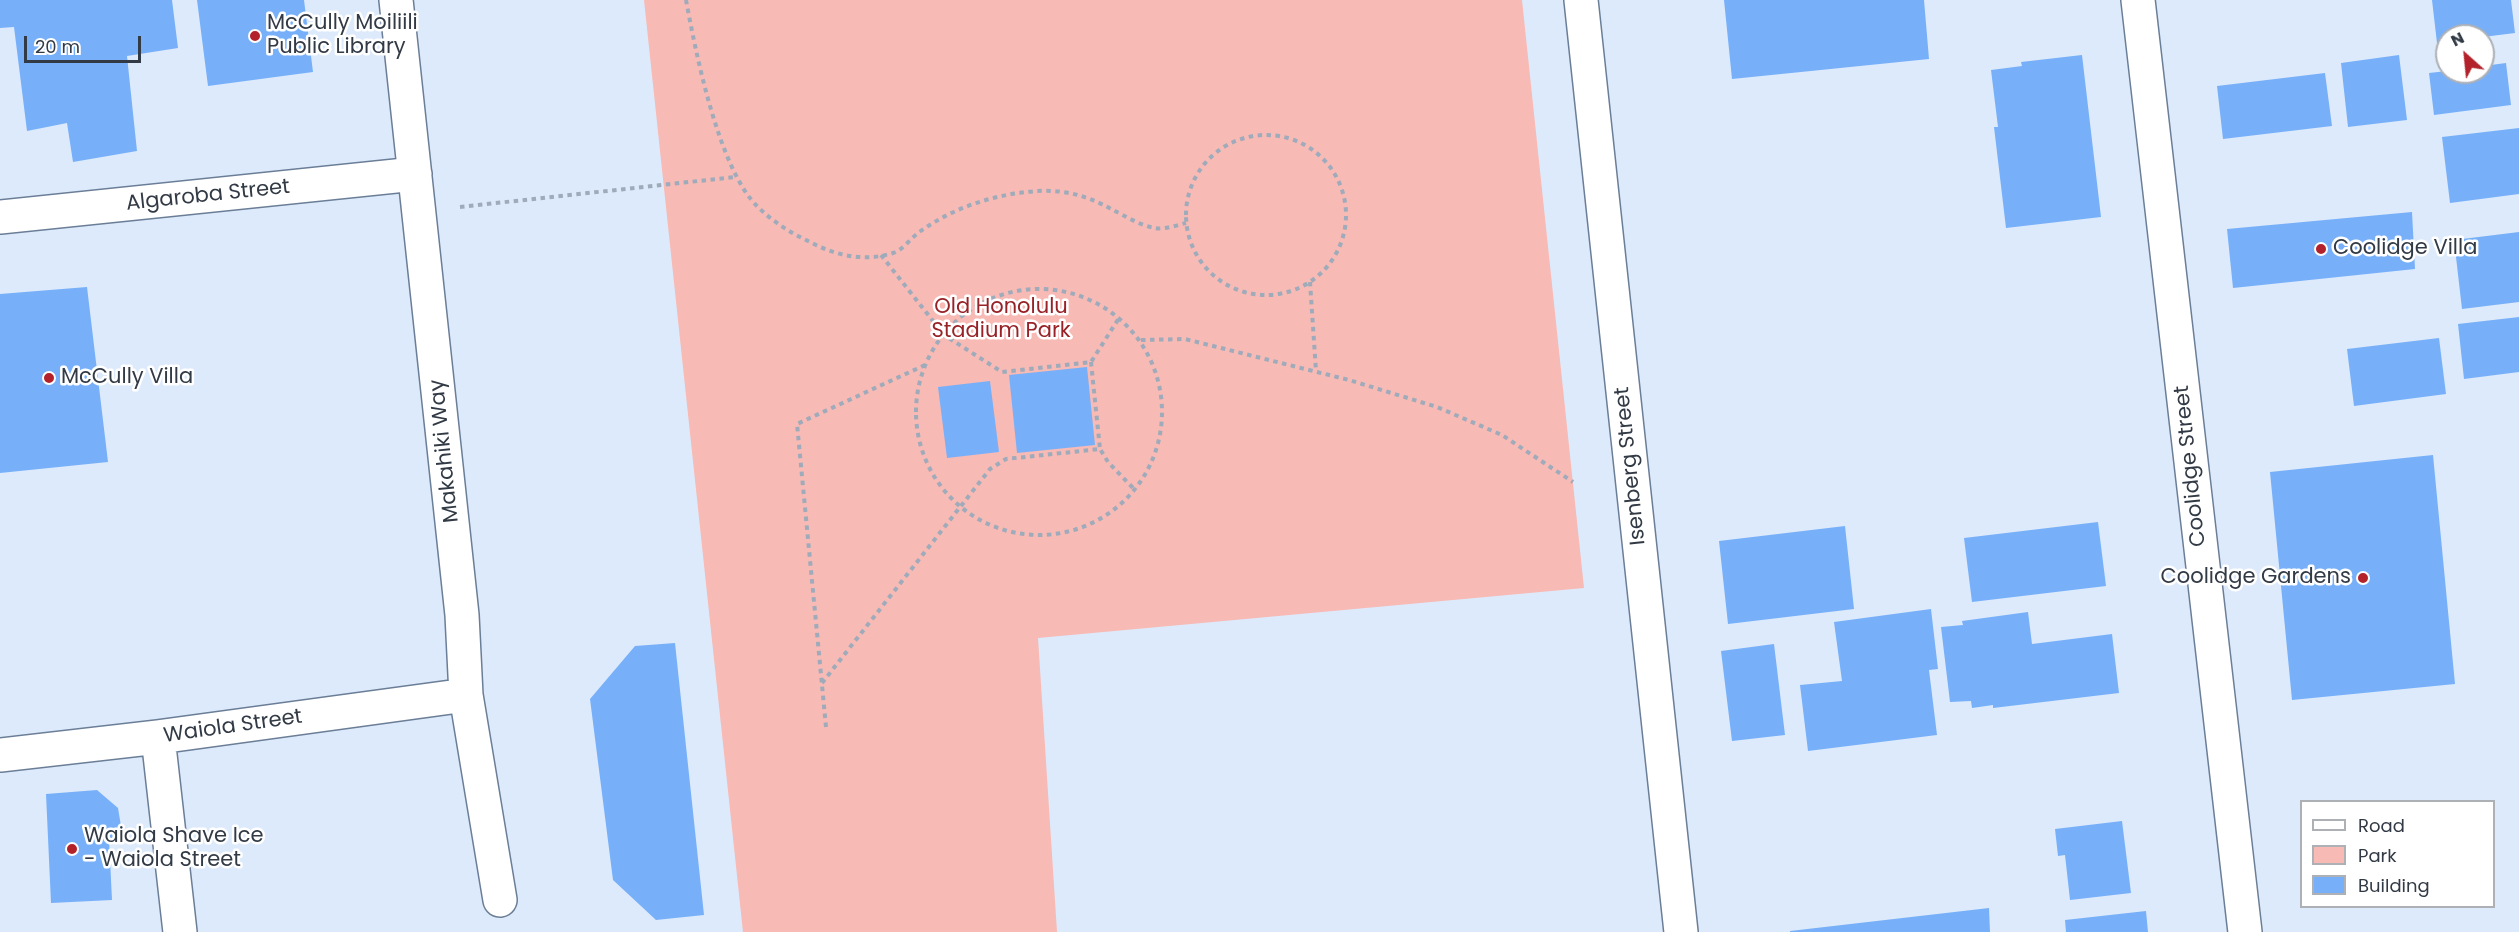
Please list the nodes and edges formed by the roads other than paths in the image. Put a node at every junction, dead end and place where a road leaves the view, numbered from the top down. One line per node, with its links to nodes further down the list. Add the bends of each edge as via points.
1 (396, 0): 4 (street, Makahiki Way)
2 (1581, 0): 11 (street, Isenberg Street)
3 (2138, 0): 12 (street, Coolidge Street)
4 (415, 174): 5 (street, Algaroba Street); 6 (street, Makahiki Way, via 462,615)
5 (0, 217)
6 (466, 695): 7 (street, Waiola Street); 9 (street, Makahiki Way)
7 (158, 737): 8 (street, Waiola Street); 10 (street)
8 (0, 755)
9 (500, 900)
10 (180, 932)
11 (1681, 932)
12 (2245, 932)

